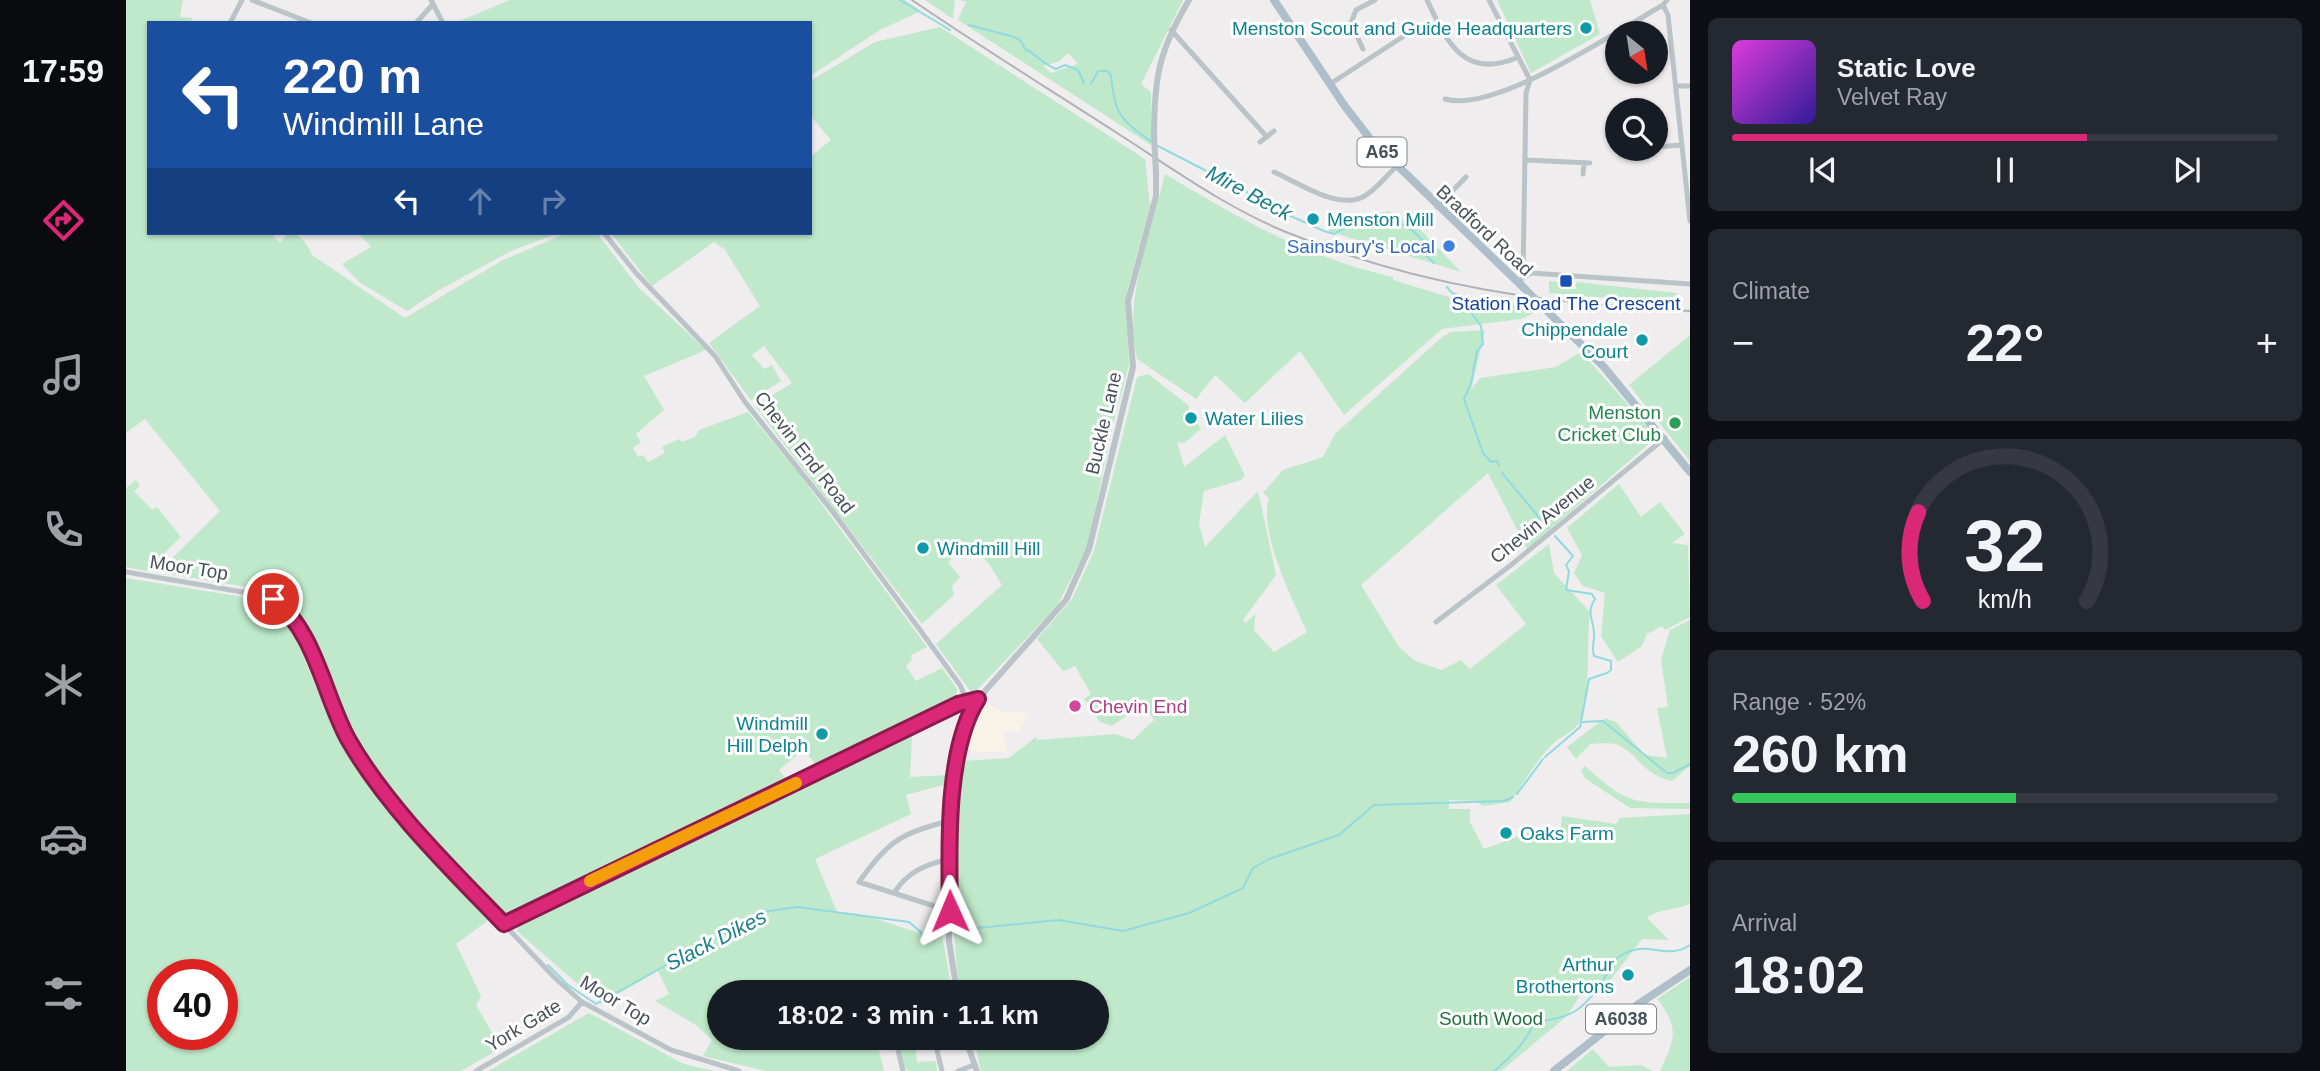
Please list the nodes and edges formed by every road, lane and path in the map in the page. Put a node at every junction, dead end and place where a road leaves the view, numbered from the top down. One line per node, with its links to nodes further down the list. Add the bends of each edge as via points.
1 (242, 0): 11 (street)
2 (252, 0): 10 (street)
3 (1189, 0): 16 (street, Buckle Lane)
4 (1274, 0): 21 (main road, Bradford Road / A65)
5 (1375, 0): 18 (street, via 1356,10 1351,23)
6 (1427, 0): 19 (street, via 1447,43 1459,54 1489,64)
7 (1489, 0): 19 (street)
8 (432, 2): 14 (street); 15 (street)
9 (1665, 3): 20 (street); 22 (street)
10 (296, 15): 12 (street); 13 (street)
11 (231, 21)
12 (294, 21)
13 (307, 21)
14 (418, 21)
15 (442, 21)
16 (1171, 30): 26 (street); 45 (street, Buckle Lane, bridge, via 1160,57 1154,98 1156,196 1128,300 1133,367 1089,549 1066,600)
17 (1404, 36): 21 (street)
18 (1362, 49)
19 (1516, 58): 20 (street)
20 (1530, 80): 24 (street, via 1467,103); 31 (street)
21 (1331, 84): 32 (main road, Bradford Road / A65)
22 (1676, 86): 23 (street); 29 (street)
23 (1690, 86)
24 (1446, 99)
25 (1273, 131): 26 (street)
26 (1267, 137): 27 (street)
27 (1261, 142)
28 (1668, 147): 29 (street)
29 (1681, 147): 30 (street); 37 (street)
30 (1690, 147)
31 (1526, 160): 34 (street, via 1587,163); 39 (street)
32 (1396, 167): 33 (street, via 1366,195 1340,201); 36 (main road, Bradford Road / A65)
33 (1274, 172)
34 (1583, 174)
35 (1466, 177): 36 (street)
36 (1437, 207): 39 (main road, Bradford Road / A65)
37 (1690, 221)
38 (606, 235): 46 (street, Chevin End Road, via 715,356 745,402 920,630)
39 (1521, 282): 40 (street, via 1542,274); 41 (main road, Bradford Road / A65, bridge)
40 (1690, 284)
41 (1665, 438): 42 (main road, Bradford Road / A65); 44 (street, Chevin Avenue)
42 (1690, 472)
43 (126, 572): 51 (street, Moor Top, via 254,594 284,607 299,627 348,739 373,776)
44 (1436, 622)
45 (978, 699): 46 (street); 47 (street, via 960,750)
46 (967, 701): 51 (street)
47 (949, 821): 48 (street); 49 (street, via 910,831 888,847 859,882)
48 (950, 859): 49 (street, via 913,872); 50 (street)
49 (894, 893): 50 (street)
50 (950, 911): 53 (street)
51 (504, 924): 54 (street, Moor Top)
52 (1690, 970): 64 (main road, A6038)
53 (955, 980)
54 (582, 1002): 59 (street, York Gate, via 569,1017); 60 (street, Moor Top, via 680,1055)
55 (898, 1050): 61 (street)
56 (937, 1050): 62 (street)
57 (969, 1050): 58 (street)
58 (976, 1068): 63 (street)
59 (476, 1071)
60 (739, 1071)
61 (903, 1071)
62 (942, 1071)
63 (958, 1071)
64 (1554, 1071)

